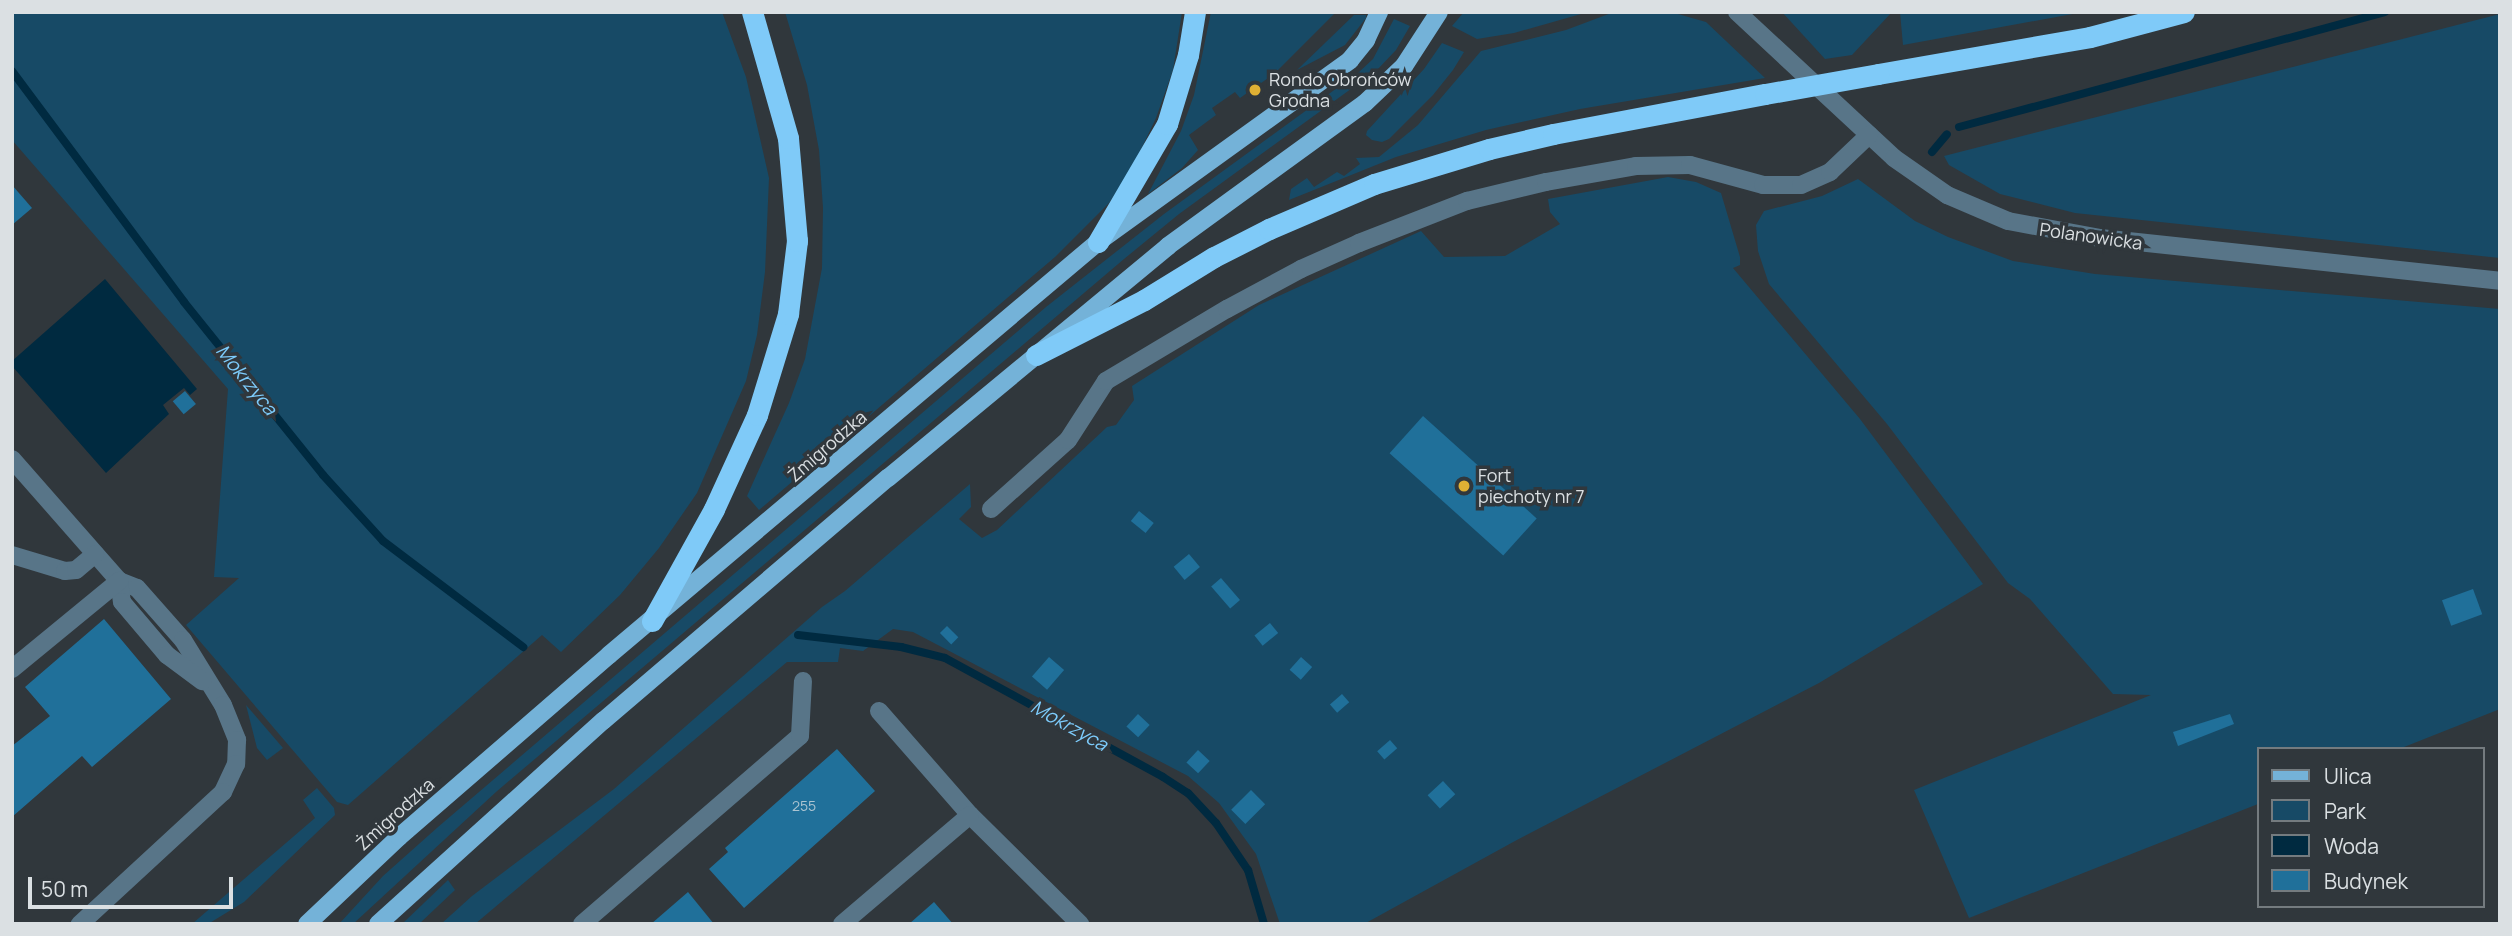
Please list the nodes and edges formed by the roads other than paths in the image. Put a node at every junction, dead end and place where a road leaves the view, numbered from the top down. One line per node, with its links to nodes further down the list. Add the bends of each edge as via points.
1 (752, 12): 17 (highway, via 788,138 797,241 788,314 757,415 714,509)
2 (1195, 12): 9 (highway, via 1188,55 1167,124)
3 (1379, 12): 9 (main road, Żmigrodzka, via 1366,40 1340,68)
4 (1439, 12): 11 (main road, via 1409,60 1365,103 1168,246)
5 (1737, 12): 7 (street, Polanowicka)
6 (2184, 12): 11 (highway, bridge, via 2090,37 1765,94 1489,149 1374,184 1269,229)
7 (1749, 18): 8 (street, Polanowicka)
8 (1870, 135): 10 (street, Polanowicka, via 1904,166 1947,195 2033,228); 13 (street, via 1830,172 1801,185 1763,185 1689,166 1636,166 1467,201 1359,243 1237,303 1106,381 1068,440)
9 (1098, 242): 17 (main road, Żmigrodzka)
10 (2500, 281)
11 (1036, 355): 24 (main road, via 614,712)
12 (12, 459): 14 (street)
13 (991, 509)
14 (95, 554): 15 (street, via 76,570 65,571); 16 (street)
15 (12, 555)
16 (118, 581): 18 (street); 22 (street, via 137,588 183,640 223,705 237,740 236,764 229,784 191,823)
17 (652, 621): 23 (main road, Żmigrodzka, via 399,837)
18 (12, 669)
19 (803, 681): 25 (street, via 800,736)
20 (879, 710): 21 (street)
21 (970, 815): 26 (street); 27 (street)
22 (80, 924)
23 (307, 924)
24 (379, 924)
25 (582, 924)
26 (842, 924)
27 (1080, 924)

